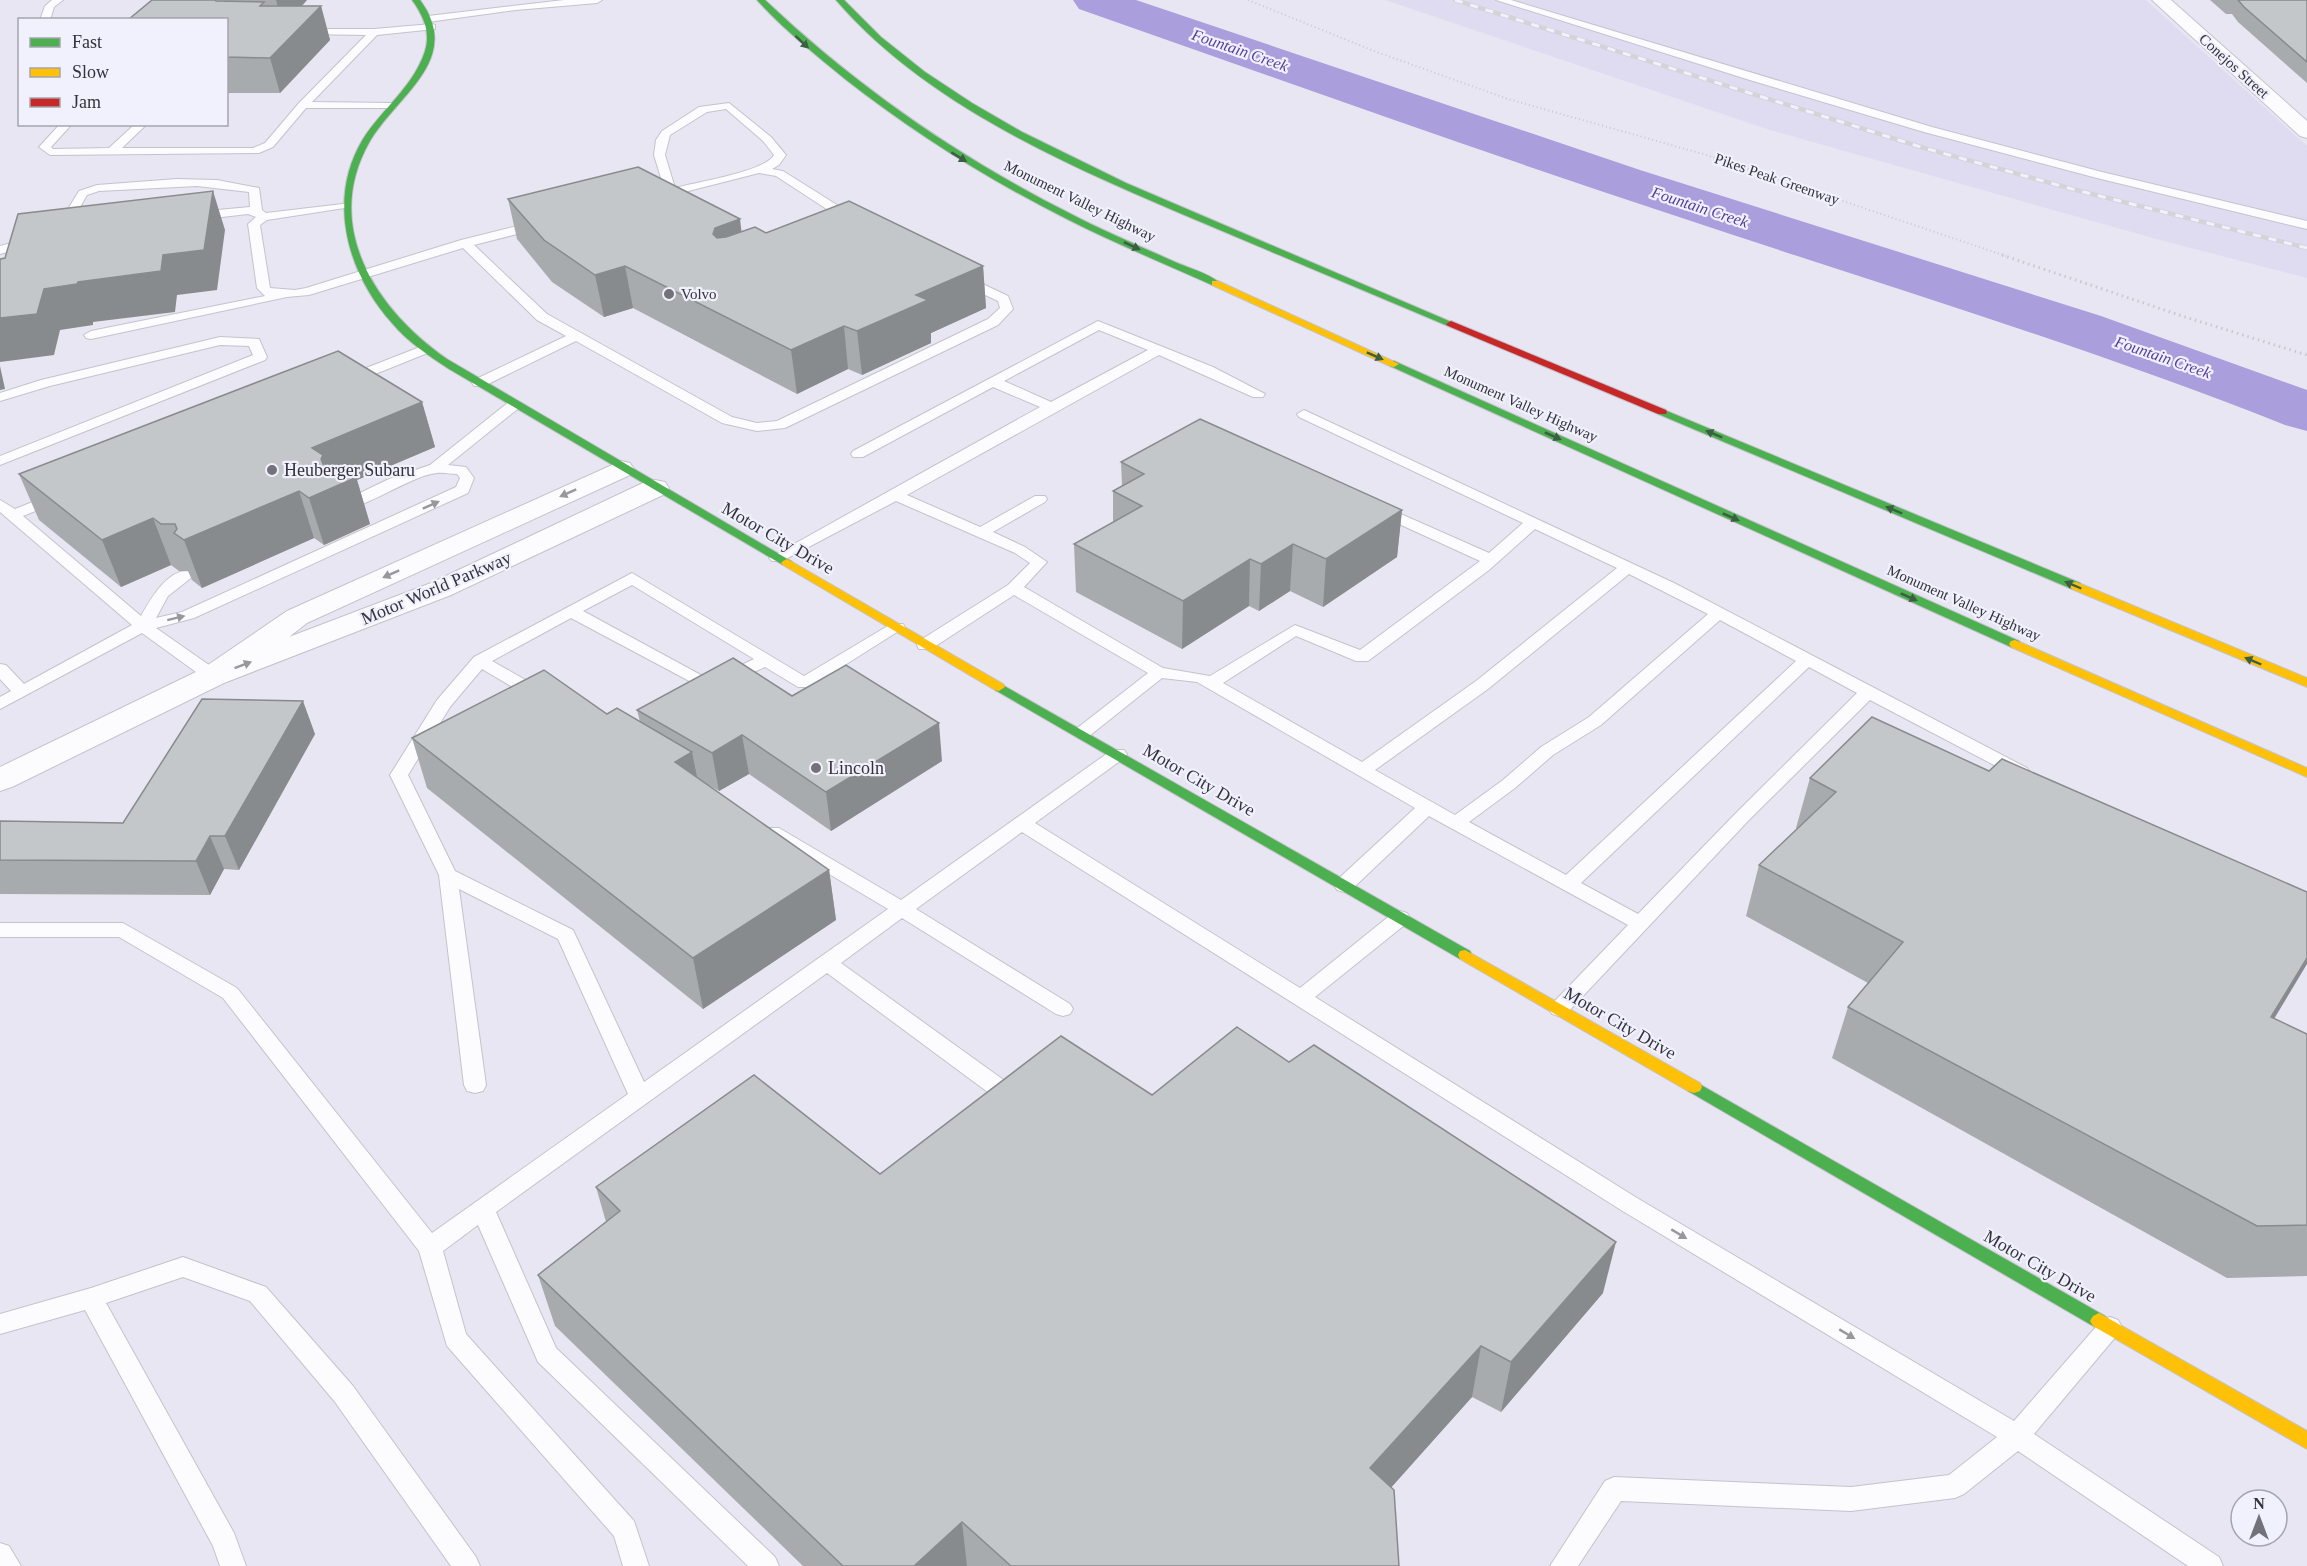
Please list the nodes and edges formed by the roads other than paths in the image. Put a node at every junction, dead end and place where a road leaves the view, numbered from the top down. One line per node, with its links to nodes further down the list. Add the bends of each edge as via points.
1 (58, 0): 9 (lane, via 50,6)
2 (416, 0): 10 (main road, via 424,7)
3 (597, 0): 8 (lane)
4 (761, 0): 85 (main road, Monument Valley Highway, one-way to 85, via 802,43 864,93 924,136 1044,204)
5 (840, 0): 77 (main road, Monument Valley Highway, one-way to 5, via 1140,193 1057,153 950,90 897,53)
6 (1501, 0): 26 (lane, via 1935,132)
7 (2161, 0): 17 (street, Conejos Street)
8 (513, 4): 10 (lane)
9 (46, 18)
10 (430, 23): 12 (lane); 14 (main road, Motor City Drive, via 431,43 426,62)
11 (292, 31): 12 (lane)
12 (374, 32): 13 (lane)
13 (303, 105): 14 (lane); 18 (lane, via 269,145 255,152)
14 (392, 106): 22 (main road, Motor City Drive, via 365,143)
15 (65, 126): 18 (lane, via 45,147 50,152)
16 (140, 126): 18 (lane)
17 (2307, 132)
18 (112, 152)
19 (759, 170): 20 (lane); 20 (lane, via 775,163 780,155 767,139 729,106 704,107 667,132 662,142 660,162); 27 (lane, via 779,173 860,225)
20 (671, 192): 21 (lane)
21 (641, 200)
22 (347, 205): 23 (lane); 32 (main road, Motor City Drive, via 346,224)
23 (260, 214): 24 (lane, via 238,211); 29 (lane, via 255,190 230,184 97,188 83,193); 34 (lane, via 254,224 263,288 275,294)
24 (189, 217)
25 (545, 223): 30 (lane)
26 (2307, 225)
27 (849, 230)
28 (75, 232): 29 (lane)
29 (48, 237): 31 (lane)
30 (465, 243): 32 (lane); 36 (lane, via 542,317)
31 (0, 250)
32 (361, 274): 34 (lane); 37 (main road, Motor City Drive, via 373,296)
33 (951, 274): 36 (lane, via 1003,299 1007,309 993,322 780,424 757,427 727,420)
34 (294, 294): 35 (lane)
35 (91, 335)
36 (576, 336): 41 (lane)
37 (425, 349): 40 (lane); 41 (main road, Motor City Drive)
38 (1160, 349): 39 (lane, via 1098,325); 42 (lane); 45 (lane)
39 (994, 382): 45 (lane); 47 (lane)
40 (339, 383)
41 (479, 383): 44 (main road, Motor City Drive)
42 (1258, 394)
43 (0, 397): 48 (lane, via 220,341 254,342 260,357)
44 (515, 404): 49 (lane); 50 (main road, Motor City Drive)
45 (1051, 407): 53 (lane)
46 (1304, 414): 58 (lane)
47 (858, 454)
48 (0, 461)
49 (435, 468): 56 (lane); 67 (lane, one-way to 49, via 188,615 464,490 467,478 461,470)
50 (621, 469): 51 (main road, Motor City Drive); 75 (street, Motor World Parkway, one-way to 75, via 297,617)
51 (655, 488): 60 (main road, Motor City Drive); 75 (street, Motor World Parkway, one-way to 51, via 441,590)
52 (68, 493): 57 (lane)
53 (895, 495): 59 (lane); 60 (lane)
54 (1040, 499): 59 (lane)
55 (1363, 502): 61 (lane)
56 (344, 506)
57 (6, 509): 67 (lane)
58 (1534, 522): 61 (lane); 62 (lane)
59 (981, 533): 64 (lane, via 1039,562)
60 (777, 558): 68 (main road, Motor City Drive)
61 (1491, 560): 76 (lane, via 1362,657 1294,630)
62 (1628, 567): 66 (lane); 84 (lane, via 1482,685)
63 (185, 575): 67 (lane, via 162,593)
64 (1014, 588): 69 (lane); 74 (lane)
65 (570, 611): 70 (lane, via 710,687); 70 (lane, via 632,578); 72 (lane)
66 (1719, 613): 71 (lane); 90 (lane, via 1594,721 1548,751)
67 (143, 626): 75 (lane); 78 (lane)
68 (897, 627): 69 (main road, Motor City Drive); 70 (lane, via 804,683)
69 (926, 645): 82 (main road, Motor City Drive)
70 (766, 660)
71 (1807, 660): 79 (lane); 93 (lane)
72 (480, 661): 80 (lane); 92 (lane, via 442,704 399,775)
73 (0, 669): 78 (lane)
74 (1159, 672): 76 (lane); 82 (lane)
75 (213, 676): 87 (street, Motor World Parkway)
76 (1211, 683): 84 (lane)
77 (2307, 683)
78 (22, 692): 81 (lane)
79 (1868, 692): 86 (lane); 97 (lane)
80 (552, 703)
81 (0, 704)
82 (1082, 733): 83 (main road, Motor City Drive)
83 (1118, 754): 89 (lane); 94 (main road, Motor City Drive)
84 (1363, 770): 88 (lane)
85 (2307, 773)
86 (2036, 779)
87 (0, 780)
88 (1427, 807): 90 (lane); 94 (lane)
89 (1022, 823): 95 (lane); 100 (lane)
90 (1456, 823): 93 (lane)
91 (758, 824): 95 (lane)
92 (448, 875): 103 (lane); 105 (lane, via 566,935)
93 (1568, 884): 97 (lane)
94 (1344, 885): 96 (main road, Motor City Drive)
95 (902, 909): 99 (lane); 101 (lane)
96 (1400, 918): 100 (lane); 102 (main road, Motor City Drive)
97 (1640, 923): 102 (lane)
98 (0, 930): 107 (lane, via 123,930 230,993)
99 (827, 963): 104 (lane); 105 (lane)
100 (1301, 998): 111 (lane, one-way to 111, via 1629,1204)
101 (1063, 1009)
102 (1559, 1009): 110 (main road, Motor City Drive)
103 (475, 1085)
104 (997, 1087)
105 (640, 1096): 106 (lane)
106 (483, 1209): 107 (lane); 118 (lane, via 547,1355)
107 (430, 1247): 117 (lane, via 455,1339 625,1530)
108 (91, 1298): 109 (lane); 115 (lane, via 225,1542); 116 (lane, via 183,1267 258,1294 344,1394)
109 (0, 1324)
110 (2109, 1327): 111 (lane); 112 (main road, Motor City Drive)
111 (2017, 1436): 119 (lane, via 1955,1485 1944,1487 1851,1499 1614,1489); 120 (lane)
112 (2307, 1441)
113 (0, 1555): 114 (lane)
114 (8, 1566)
115 (233, 1566)
116 (467, 1566)
117 (636, 1566)
118 (766, 1566)
119 (1563, 1566)
120 (2210, 1566)

